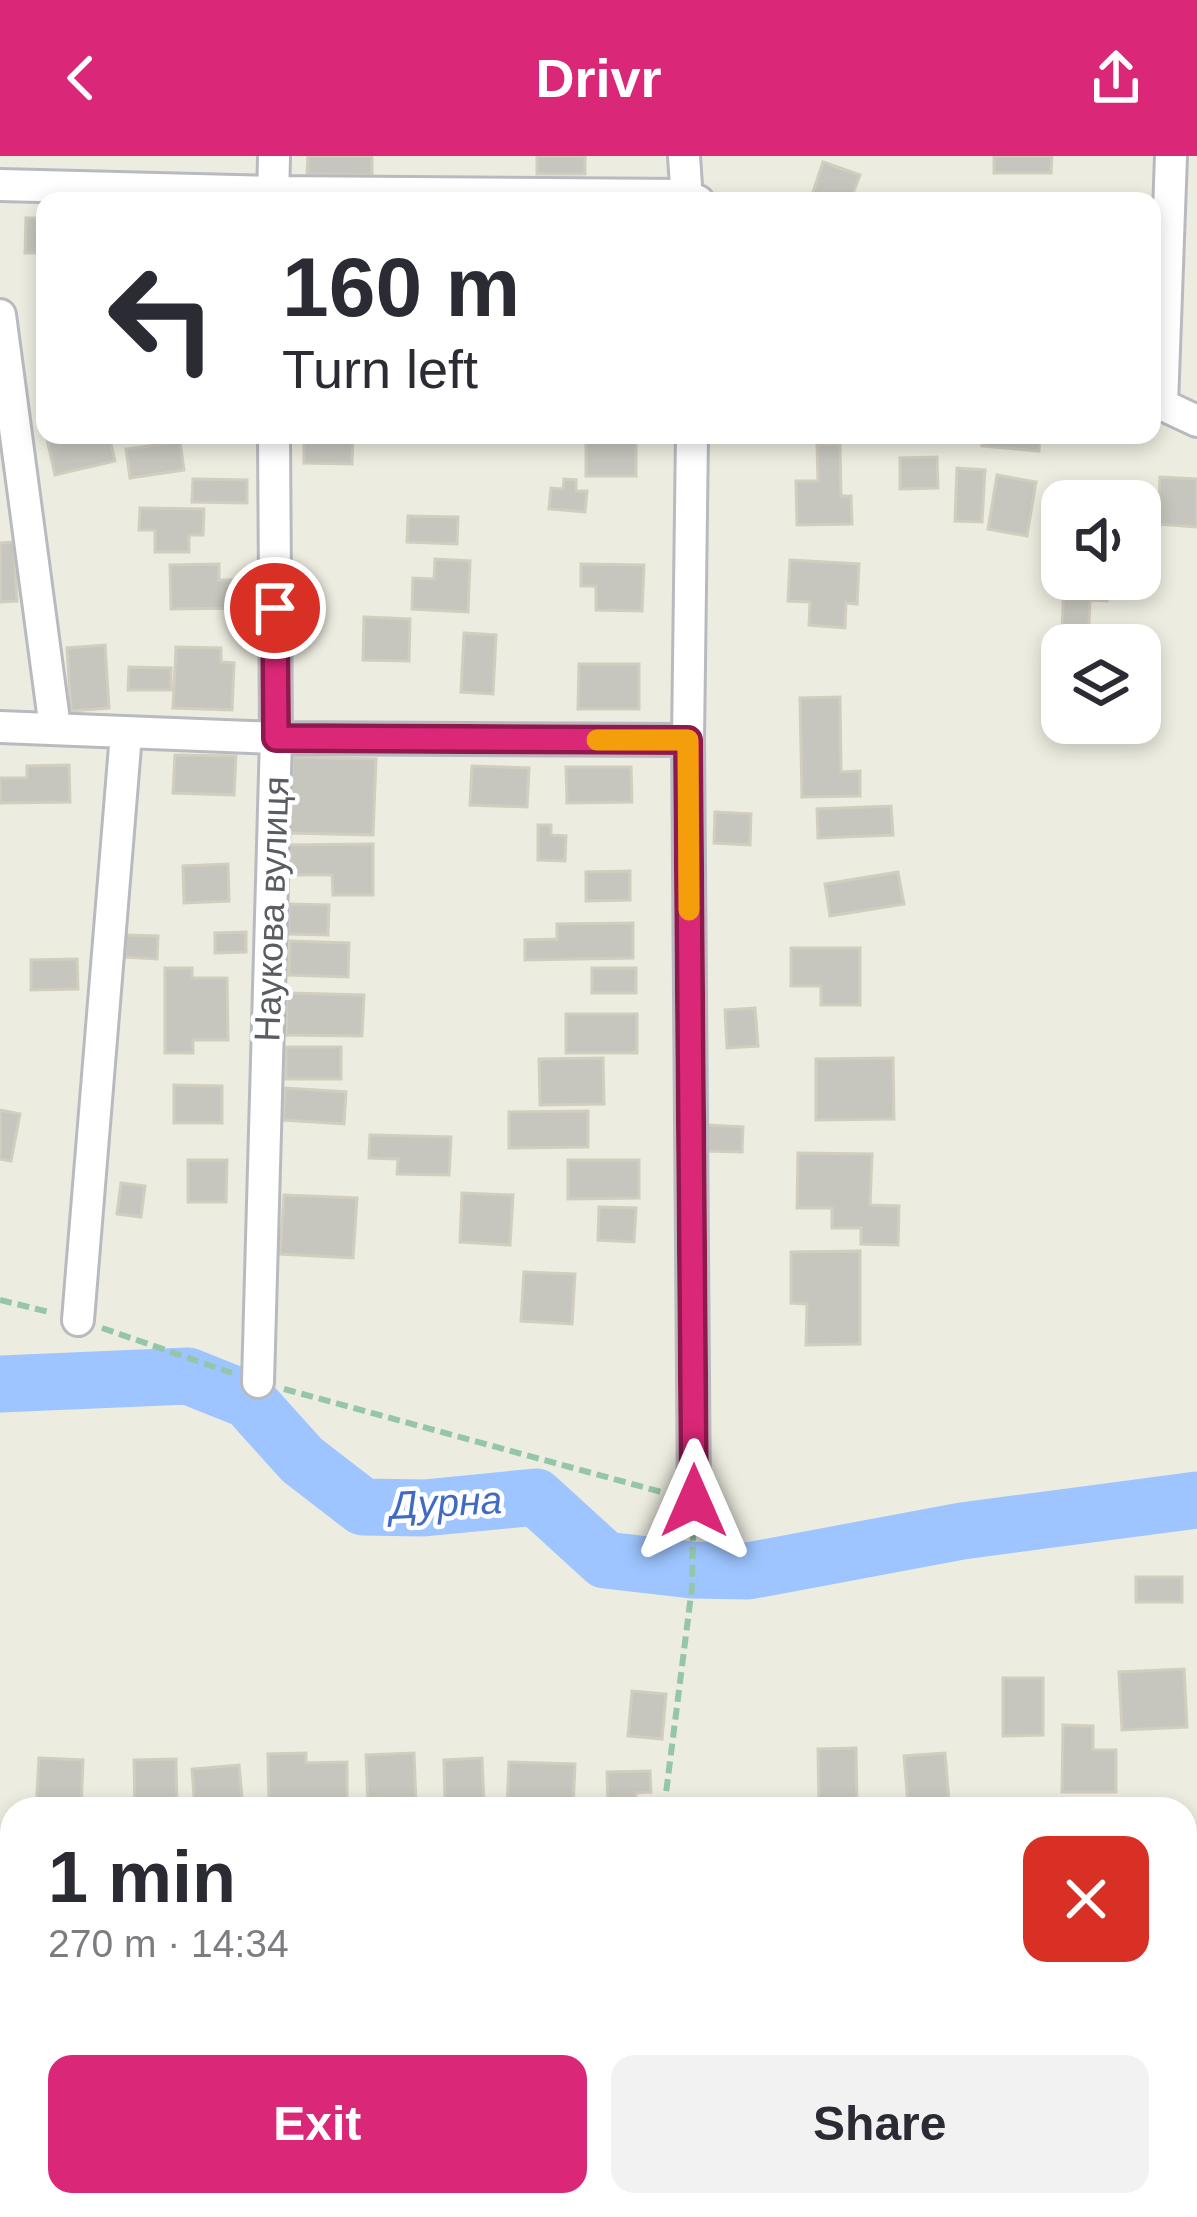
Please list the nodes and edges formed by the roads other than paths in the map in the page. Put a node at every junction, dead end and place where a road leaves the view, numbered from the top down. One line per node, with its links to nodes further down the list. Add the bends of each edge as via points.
1 (274, 156): 6 (street)
2 (684, 156): 7 (street)
3 (1171, 156): 9 (street)
4 (0, 185): 5 (street)
5 (159, 192)
6 (273, 192)
7 (689, 192)
8 (0, 314): 15 (street)
9 (1161, 332)
10 (1161, 404): 11 (street)
11 (1197, 421)
12 (274, 444): 17 (street, Наукова вулиця)
13 (692, 444): 18 (street)
14 (0, 727): 15 (street)
15 (56, 728): 16 (street)
16 (126, 734): 17 (street); 19 (street)
17 (276, 738): 18 (street); 20 (street, Наукова вулиця)
18 (688, 740): 21 (street)
19 (77, 1319)
20 (258, 1382)
21 (694, 1501)

